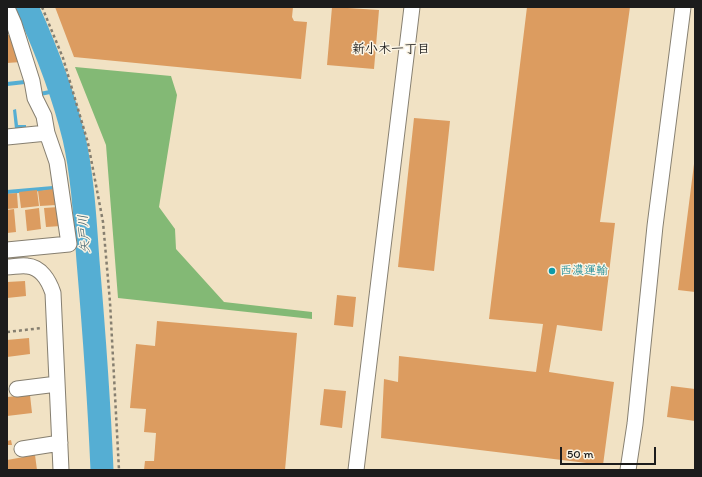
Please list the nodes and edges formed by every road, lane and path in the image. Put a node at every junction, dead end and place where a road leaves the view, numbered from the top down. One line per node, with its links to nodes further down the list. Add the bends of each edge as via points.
1 (42, 7): 17 (path, via 63,58 88,143 103,222)
2 (412, 7): 18 (street)
3 (683, 7): 19 (street)
4 (7, 8): 5 (street)
5 (10, 24): 6 (street, via 32,81 35,98 44,116)
6 (47, 133): 7 (street); 8 (street, via 57,162 69,244)
7 (7, 136)
8 (7, 250)
9 (7, 267): 10 (street, via 28,266 41,272 49,281 53,293)
10 (55, 326): 11 (path); 12 (street)
11 (7, 332)
12 (58, 384): 13 (street); 14 (street)
13 (18, 389)
14 (60, 442): 15 (street); 16 (street)
15 (22, 449)
16 (61, 470)
17 (119, 470)
18 (356, 470)
19 (628, 470)

